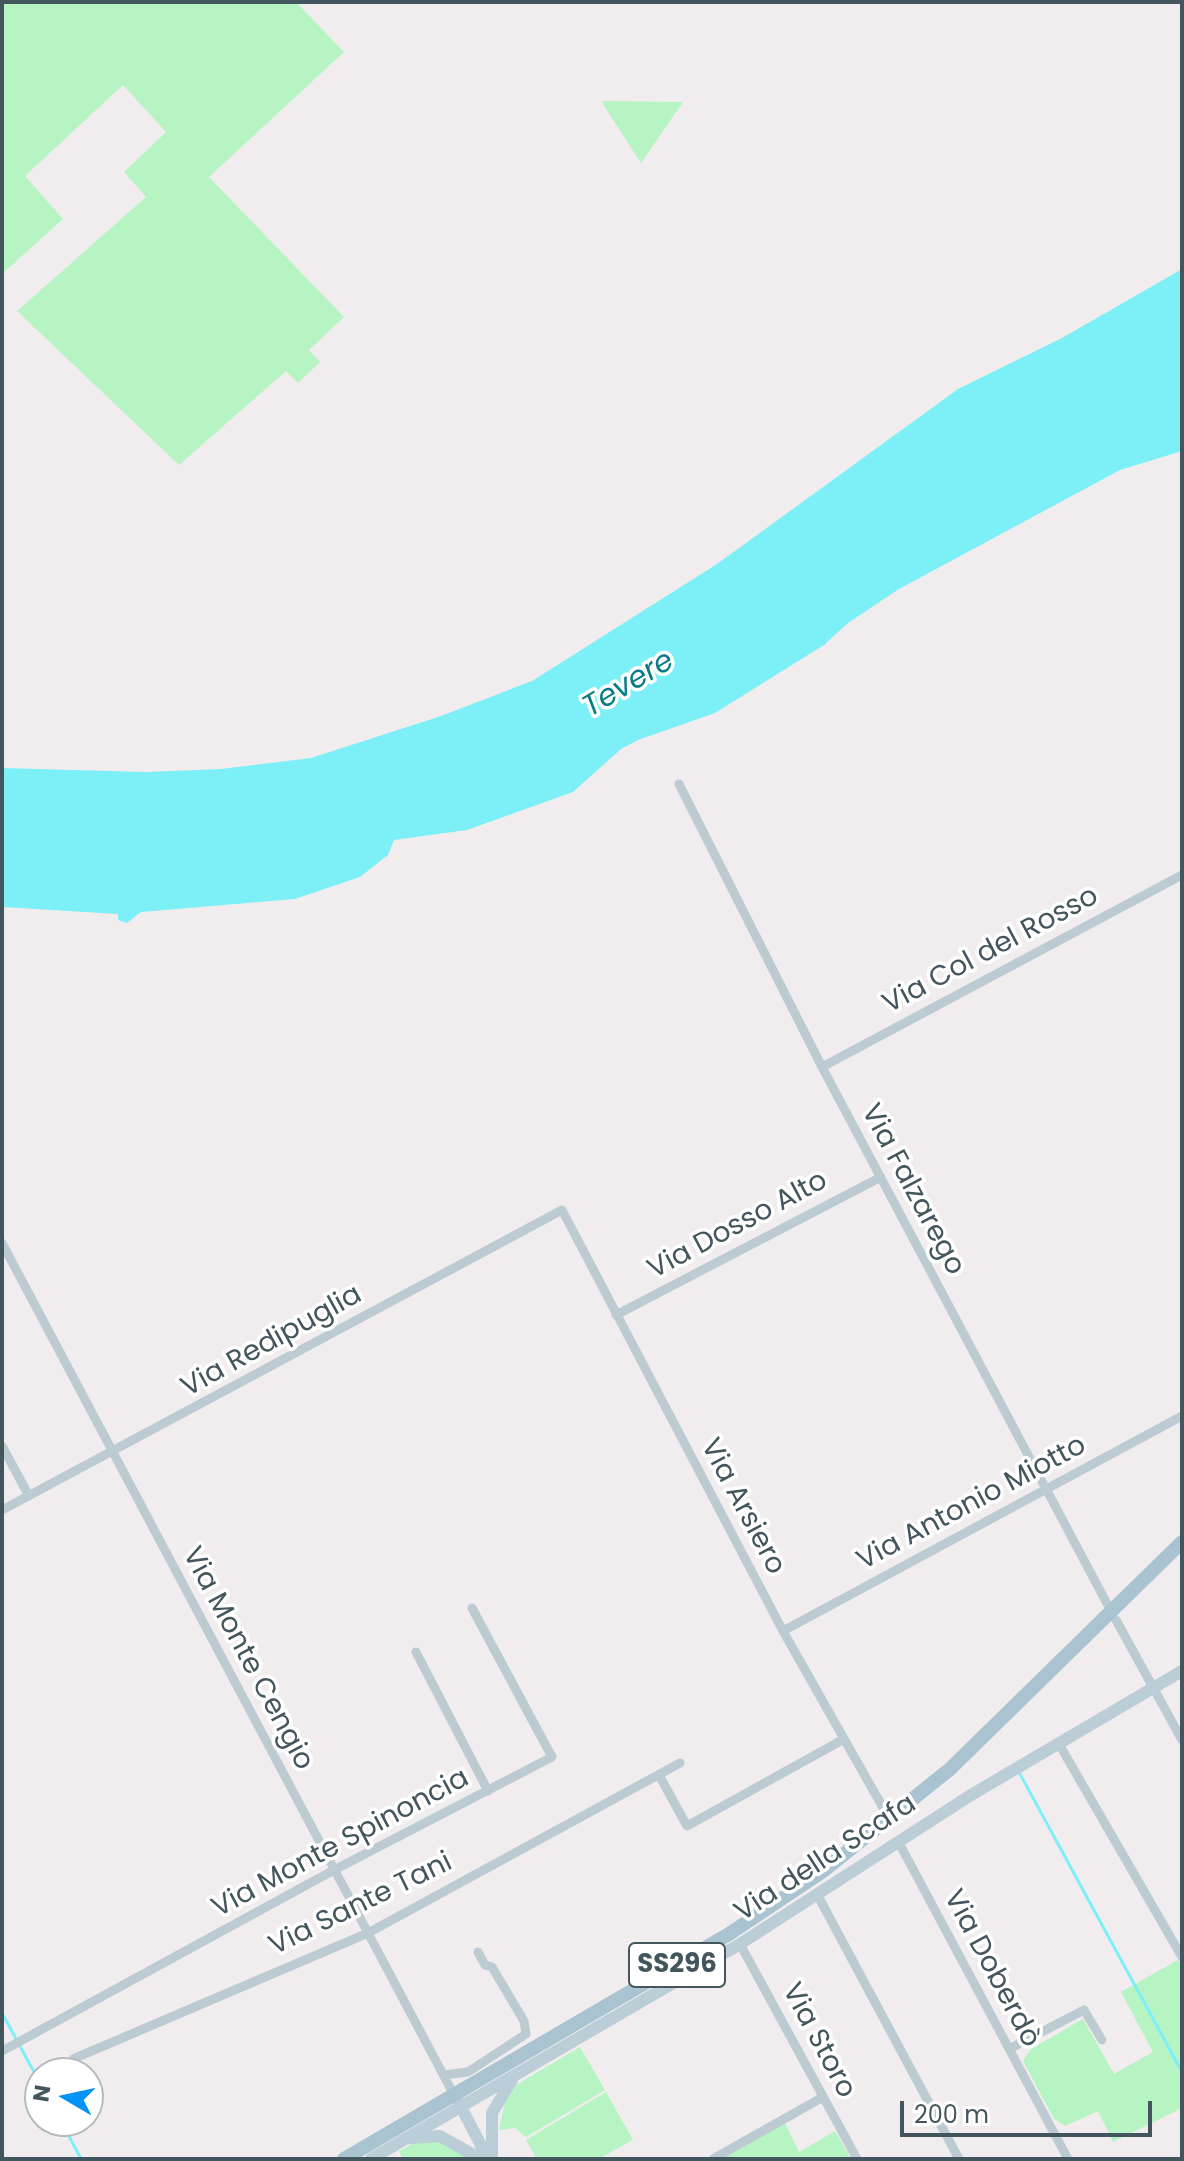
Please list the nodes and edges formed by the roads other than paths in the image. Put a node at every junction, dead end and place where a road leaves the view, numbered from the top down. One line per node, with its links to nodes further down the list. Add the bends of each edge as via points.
1 (679, 784): 3 (street, Via Falzarego)
2 (1182, 875): 3 (street, Via Col del Rosso)
3 (822, 1067): 4 (street, Via Falzarego)
4 (881, 1177): 7 (street, Via Dosso Alto); 11 (street, Via Falzarego)
5 (562, 1210): 7 (street, Via Arsiero); 10 (street, Via Redipuglia)
6 (2, 1243): 10 (street, Via Monte Cengio)
7 (616, 1315): 17 (street, Via Arsiero)
8 (1182, 1416): 11 (street, Via Antonio Miotto)
9 (2, 1446): 12 (street)
10 (113, 1453): 12 (street, Via Redipuglia); 29 (street, Via Monte Cengio)
11 (1044, 1490): 16 (street, Via Falzarego); 17 (street, Via Antonio Miotto)
12 (29, 1496): 13 (street, Via Redipuglia)
13 (2, 1510)
14 (1182, 1542): 16 (main road, SS296)
15 (472, 1608): 26 (street, Via Monte Spinoncia, via 552,1757)
16 (1114, 1617): 20 (street, Via Falzarego); 27 (main road, SS296)
17 (783, 1631): 21 (street, Via Arsiero)
18 (416, 1652): 26 (street)
19 (1182, 1671): 20 (street, Via della Scafa)
20 (1154, 1687): 22 (street, Via Falzarego); 23 (street, Via della Scafa)
21 (844, 1739): 25 (street, via 687,1826); 27 (street, Via Arsiero)
22 (1182, 1740)
23 (1059, 1744): 28 (street, Via della Scafa); 34 (street)
24 (680, 1763): 25 (street, Via Sante Tani)
25 (659, 1775): 31 (street, Via Sante Tani)
26 (488, 1791): 29 (street, Via Monte Spinoncia)
27 (890, 1820): 42 (main road, SS296, via 729,1934)
28 (898, 1841): 30 (street, Via della Scafa); 37 (street, Via Doberdò)
29 (334, 1870): 31 (street, Via Monte Cengio); 36 (street, Via Monte Spinoncia)
30 (818, 1896): 32 (street, Via della Scafa); 50 (street)
31 (368, 1933): 38 (street, Via Sante Tani); 40 (street, Via Monte Cengio)
32 (740, 1944): 39 (street, Via della Scafa); 41 (street, Via Storo)
33 (478, 1952): 40 (street, via 524,2021 526,2034 468,2072)
34 (1182, 1957)
35 (1102, 2040): 37 (street, via 1084,2010)
36 (6, 2049)
37 (1009, 2049): 51 (street, Via Doberdò)
38 (78, 2057)
39 (519, 2073): 42 (street, Via della Scafa); 47 (street, via 492,2113)
40 (444, 2075): 42 (street, Via Monte Cengio)
41 (823, 2097): 48 (street); 49 (street, Via Storo)
42 (457, 2101): 43 (street, Via della Scafa); 44 (main road, SS296); 47 (street)
43 (404, 2140): 45 (street, Via della Scafa); 46 (street, via 440,2136)
44 (344, 2159)
45 (371, 2159)
46 (481, 2159)
47 (490, 2159)
48 (713, 2159)
49 (857, 2159)
50 (959, 2159)
51 (1068, 2159)

